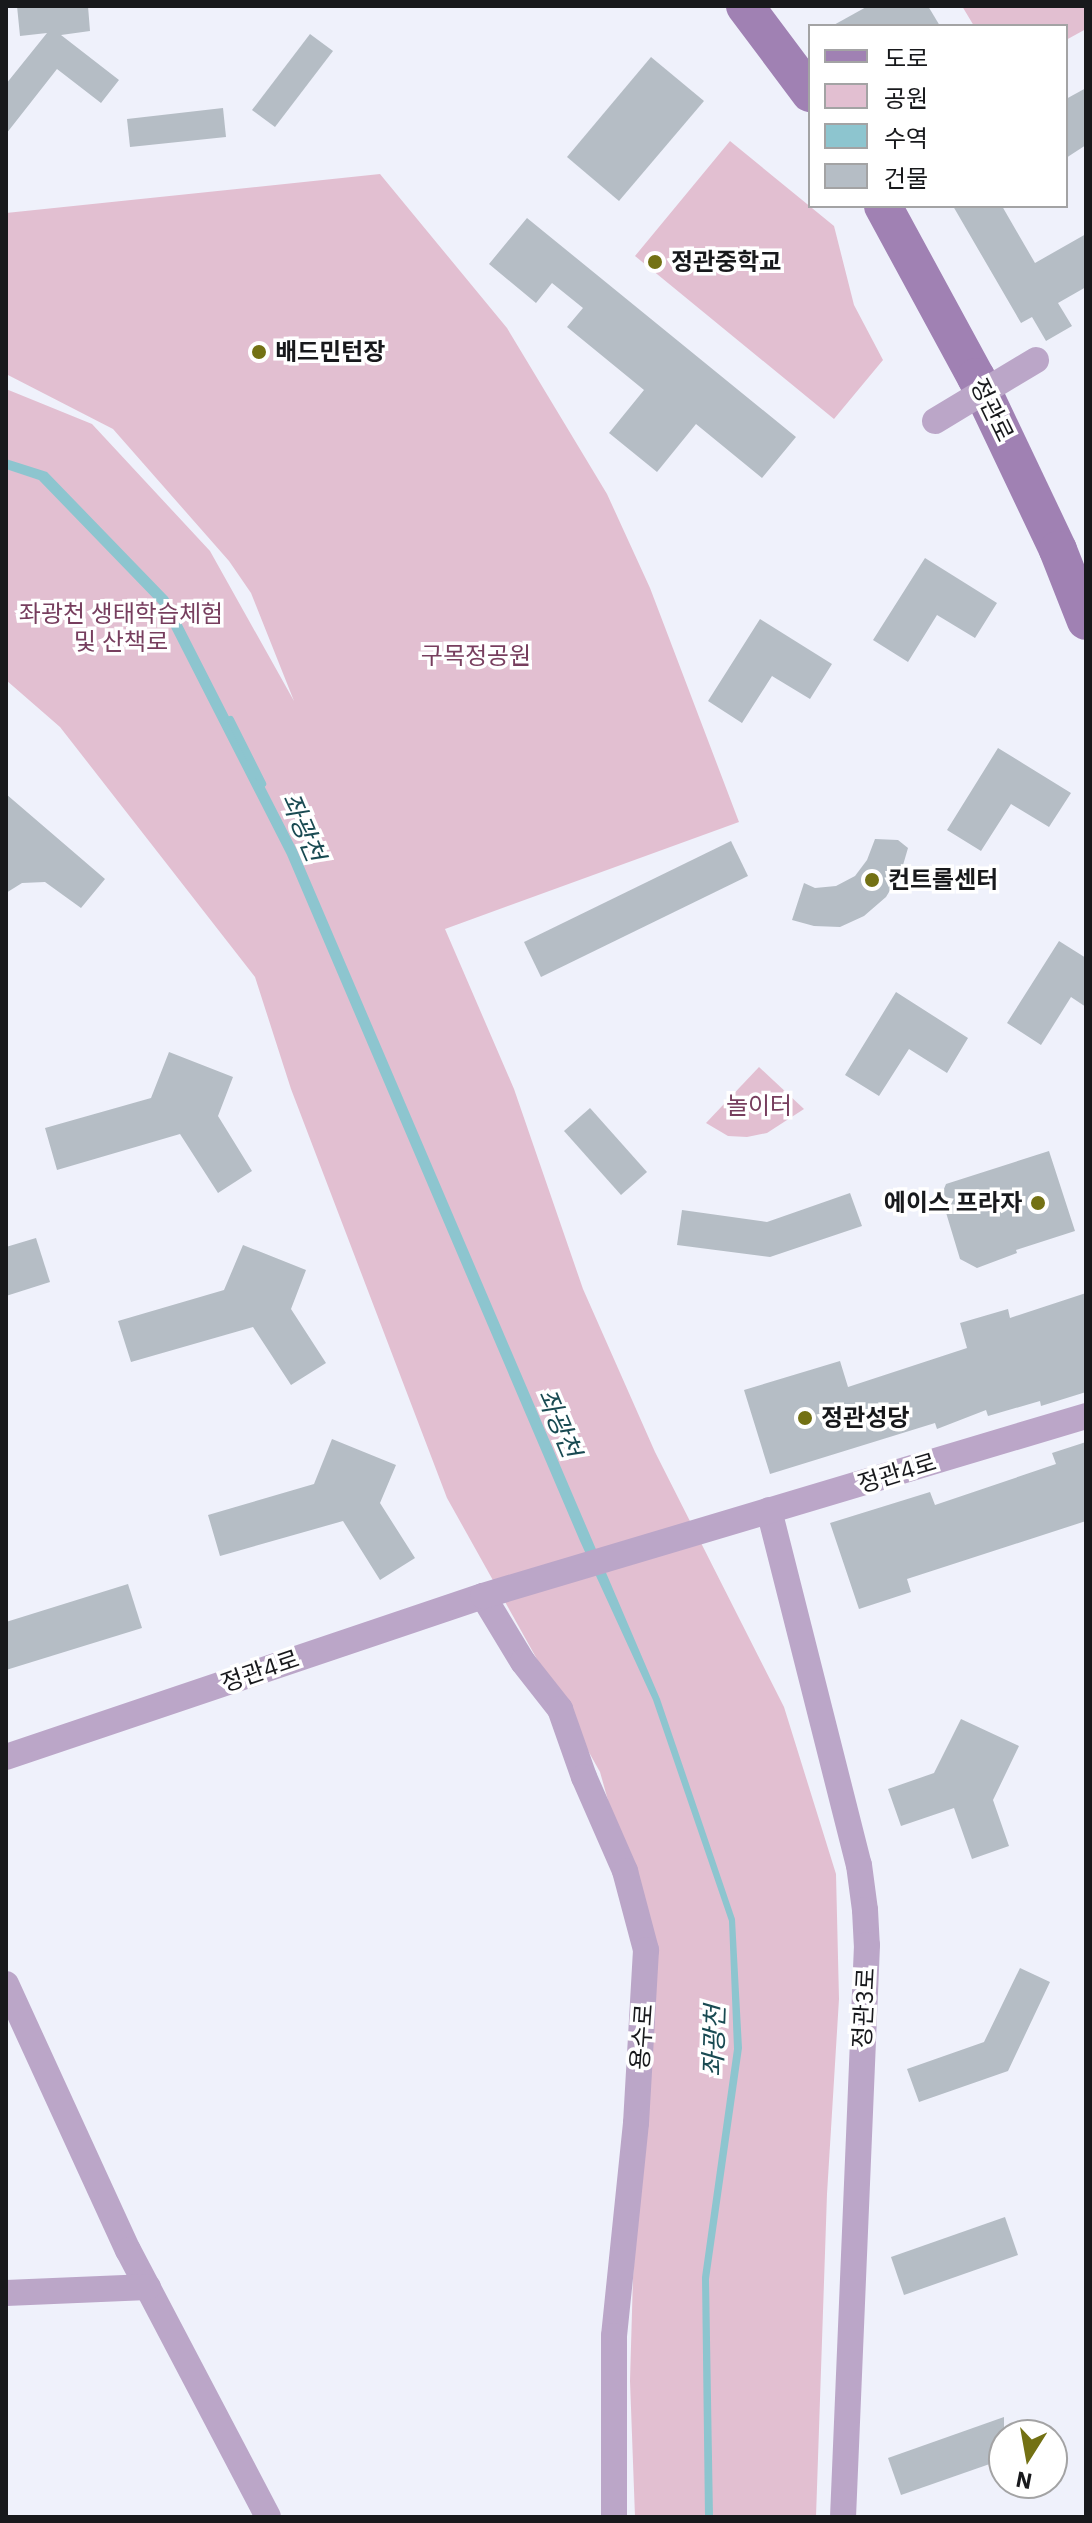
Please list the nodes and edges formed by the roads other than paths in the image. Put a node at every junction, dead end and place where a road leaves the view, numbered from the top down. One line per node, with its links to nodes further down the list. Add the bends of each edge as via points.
1 (745, 6): 2 (street)
2 (808, 90)
3 (884, 208): 6 (street, 정관로, via 976,377)
4 (1036, 360): 5 (street, bridge)
5 (935, 421)
6 (1086, 621)
7 (1086, 1416): 8 (street, 정관4로)
8 (769, 1510): 9 (street, 정관4로); 16 (street, 정관3로, via 859,1865 865,1910)
9 (483, 1596): 10 (street, 정관4로); 15 (street, 용수로, via 523,1662 560,1709 625,1871 646,1950 636,2123 614,2336)
10 (6, 1757)
11 (6, 1984): 12 (street)
12 (148, 2287): 13 (street); 14 (street)
13 (9, 2293)
14 (268, 2517)
15 (614, 2517)
16 (843, 2517)

